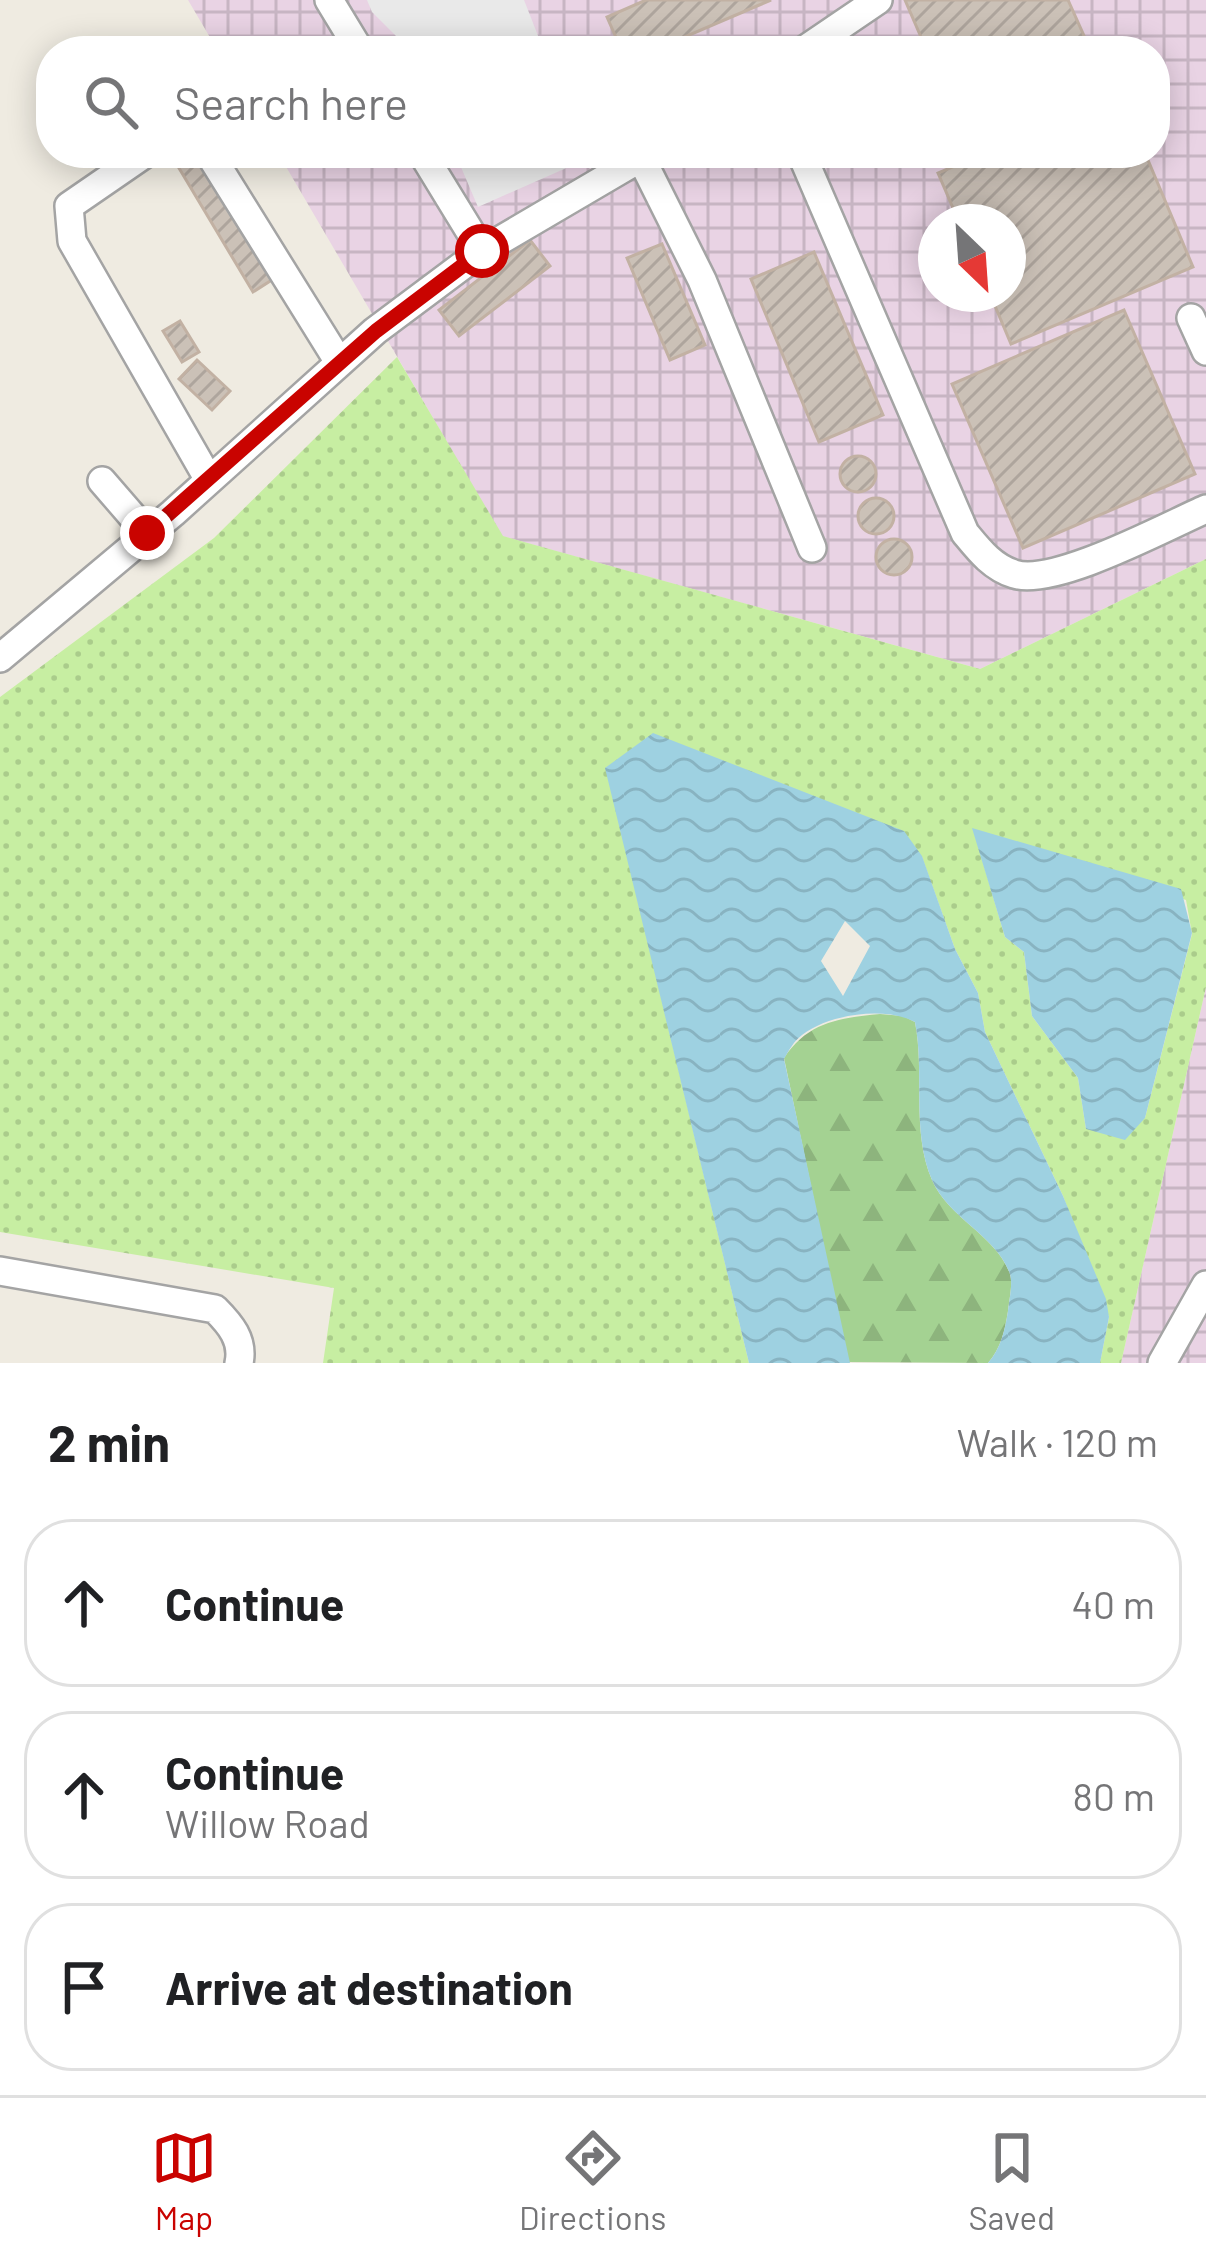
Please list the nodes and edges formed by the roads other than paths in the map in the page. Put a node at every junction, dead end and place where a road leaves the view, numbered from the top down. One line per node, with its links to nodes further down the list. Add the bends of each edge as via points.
1 (329, 0): 3 (street)
2 (878, 0): 4 (street)
3 (351, 36)
4 (824, 36)
5 (124, 168): 15 (street, via 69,206 72,241)
6 (218, 168): 14 (street)
7 (431, 168): 11 (street)
8 (624, 168): 11 (street)
9 (651, 168): 19 (street)
10 (807, 168): 17 (street, via 964,533 987,560 1018,576 1061,572)
11 (482, 251): 14 (street)
12 (1191, 318): 13 (street)
13 (1206, 351)
14 (339, 362): 15 (street)
15 (209, 480): 18 (street)
16 (102, 482): 18 (street)
17 (1206, 509)
18 (147, 533): 20 (street)
19 (812, 548)
20 (0, 658)
21 (0, 1271): 23 (street, via 215,1309 233,1327)
22 (1206, 1285): 24 (street)
23 (239, 1363)
24 (1162, 1363)

